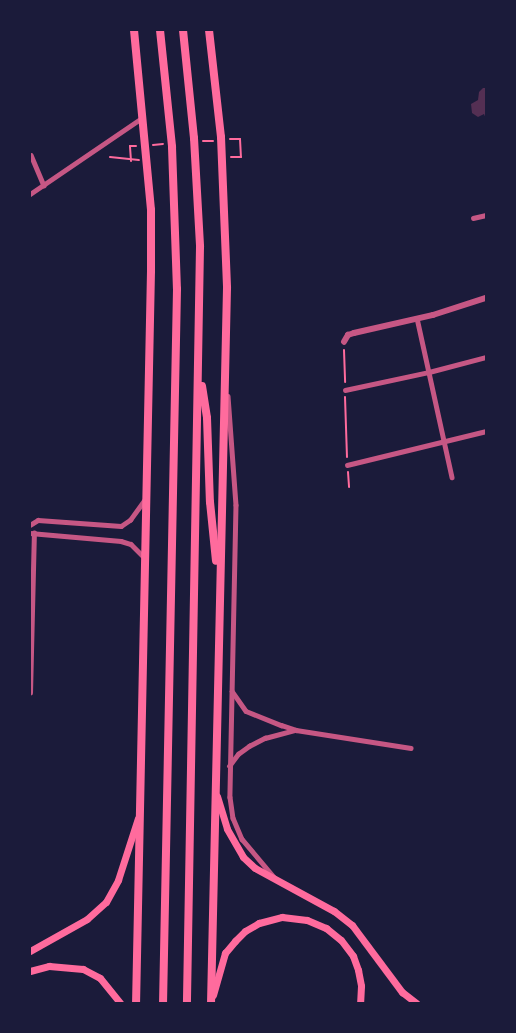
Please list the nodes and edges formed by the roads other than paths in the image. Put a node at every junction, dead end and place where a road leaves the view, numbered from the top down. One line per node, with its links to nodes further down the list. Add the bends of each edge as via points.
1 (134, 30): 5 (highway)
2 (160, 30): 40 (highway, via 172,148 177,289)
3 (183, 30): 16 (highway, via 194,138 200,248)
4 (210, 30): 15 (highway, via 222,158 227,288)
5 (142, 118): 7 (street); 23 (highway, via 151,236)
6 (31, 156): 7 (street)
7 (44, 185): 8 (street)
8 (30, 194)
9 (486, 215): 10 (street)
10 (472, 218)
11 (486, 298): 12 (street)
12 (417, 318): 13 (street, via 354,333 348,335); 17 (street)
13 (344, 342)
14 (486, 357): 17 (street)
15 (225, 364): 27 (highway); 28 (street, via 236,505)
16 (198, 367): 27 (highway, via 208,418 210,502); 41 (highway)
17 (428, 372): 18 (street); 20 (street)
18 (345, 390)
19 (486, 431): 20 (street)
20 (443, 441): 21 (street); 22 (street)
21 (347, 465)
22 (452, 476)
23 (146, 498): 24 (street, via 134,516 121,526 38,520); 26 (highway)
24 (30, 525)
25 (32, 533): 26 (street, via 121,541 131,544); 29 (street)
26 (145, 558): 34 (highway)
27 (219, 590): 33 (highway)
28 (232, 689): 30 (street, via 246,711); 32 (street)
29 (30, 693)
30 (296, 730): 31 (street); 32 (street, via 249,746)
31 (410, 748)
32 (229, 766): 35 (street, via 233,818 242,839)
33 (215, 789): 35 (main road, via 235,846 255,868); 42 (highway)
34 (139, 815): 36 (main road, via 120,876 106,902 87,919); 39 (highway)
35 (280, 883): 44 (main road, via 334,911 352,926 402,992)
36 (30, 951)
37 (30, 971): 38 (main road, via 49,966 83,969 100,978)
38 (120, 1003)
39 (136, 1003)
40 (163, 1003)
41 (187, 1003)
42 (211, 1003): 43 (main road, via 225,953 245,931 259,923 282,917 306,920 326,928 341,940 353,956 358,970)
43 (360, 1003)
44 (416, 1003)

